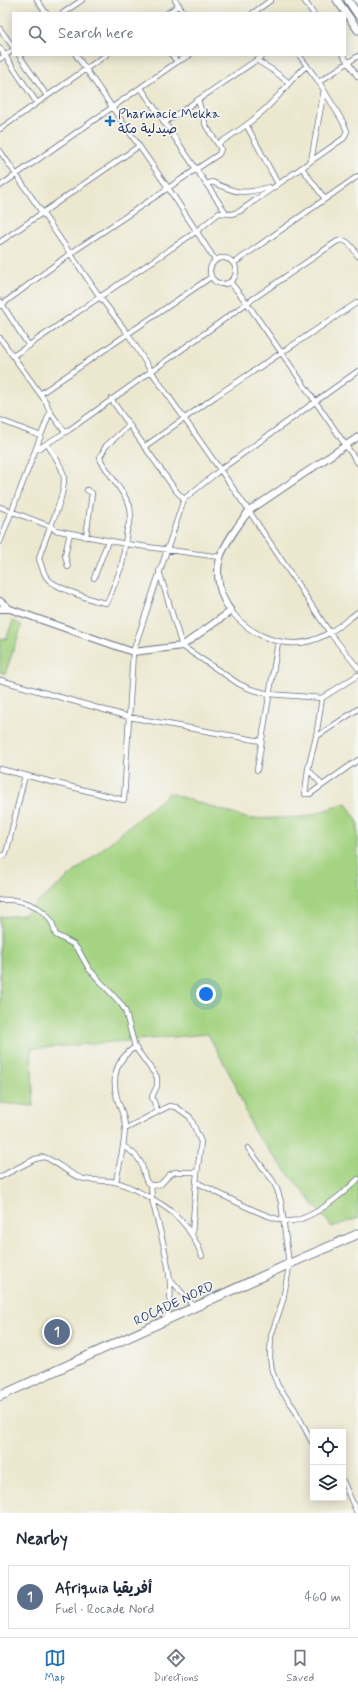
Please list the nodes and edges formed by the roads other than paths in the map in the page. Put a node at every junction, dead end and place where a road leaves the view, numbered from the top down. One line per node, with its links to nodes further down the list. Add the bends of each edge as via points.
1 (38, 0): 9 (street)
2 (82, 0): 10 (street)
3 (175, 0): 8 (street)
4 (271, 0): 13 (street)
5 (304, 0): 14 (street)
6 (337, 0): 15 (main road)
7 (348, 0): 17 (main road)
8 (179, 5): 11 (street); 12 (street)
9 (45, 12)
10 (64, 12)
11 (169, 12)
12 (183, 12)
13 (254, 12)
14 (312, 12)
15 (345, 12)
16 (346, 13): 19 (main road)
17 (358, 15)
18 (0, 29): 20 (street)
19 (358, 30)
20 (12, 47)
21 (0, 48): 23 (street)
22 (12, 49): 23 (street)
23 (5, 55): 33 (street); 46 (street)
24 (20, 56): 44 (street)
25 (77, 56): 38 (street)
26 (104, 56): 38 (street)
27 (173, 56): 35 (street)
28 (188, 56): 35 (street)
29 (262, 56): 34 (street)
30 (300, 56): 37 (street)
31 (344, 56): 36 (street)
32 (358, 56): 36 (street)
33 (0, 59)
34 (256, 60): 41 (street); 45 (street)
35 (177, 62): 42 (street)
36 (348, 62): 39 (street); 40 (street)
37 (307, 66): 40 (street); 41 (street)
38 (85, 69): 44 (street); 47 (street)
39 (358, 78)
40 (319, 82): 43 (street)
41 (289, 83): 49 (street)
42 (141, 88): 47 (street); 48 (street)
43 (324, 90): 54 (street); 54 (street, via 347,131 344,138)
44 (47, 96): 46 (street)
45 (198, 100): 48 (street); 51 (street, via 206,126)
46 (37, 103): 50 (street)
47 (112, 108): 52 (street); 57 (street)
48 (164, 123): 56 (street)
49 (247, 126): 51 (street); 60 (street)
50 (0, 130)
51 (218, 144): 56 (street, via 220,153)
52 (139, 146): 62 (street); 65 (street)
53 (0, 151): 57 (street)
54 (310, 161): 55 (street)
55 (302, 168): 60 (street); 64 (street)
56 (198, 169): 59 (street); 62 (street)
57 (17, 175): 61 (street); 65 (street)
58 (358, 176): 64 (street)
59 (207, 184): 63 (street, via 212,182 227,190 246,193); 66 (street)
60 (278, 184): 63 (street)
61 (0, 186)
62 (169, 188): 67 (street); 69 (street)
63 (271, 189): 66 (street, via 240,211)
64 (325, 199): 72 (street)
65 (43, 213): 68 (street); 69 (street)
66 (226, 213): 67 (street, via 219,213)
67 (197, 231): 71 (street); 75 (street)
68 (0, 242)
69 (71, 253): 75 (street); 78 (street)
70 (358, 256): 77 (street, via 348,242 341,239)
71 (215, 260): 72 (street, via 225,258); 73 (street, via 210,266)
72 (234, 263): 74 (street, via 236,271)
73 (211, 277): 74 (street, via 222,284); 79 (street)
74 (230, 282): 77 (street)
75 (100, 297): 79 (street); 81 (street)
76 (358, 302): 82 (street)
77 (247, 303): 82 (street); 84 (street)
78 (1, 304): 81 (street)
79 (128, 334): 84 (street); 86 (street)
80 (0, 338): 83 (street)
81 (29, 346): 83 (street)
82 (282, 353): 88 (street); 90 (street)
83 (13, 356): 86 (street)
84 (151, 371): 87 (street); 90 (street)
85 (358, 371): 88 (street)
86 (40, 394): 89 (street)
87 (111, 399): 92 (street); 93 (street)
88 (316, 402): 97 (street); 101 (street)
89 (50, 412): 93 (street); 94 (street)
90 (185, 419): 98 (street); 101 (street)
91 (0, 420): 94 (street)
92 (129, 424): 98 (street); 112 (street, via 106,446 100,457 130,506 131,517)
93 (65, 432): 96 (street)
94 (41, 436): 99 (street)
95 (358, 437): 97 (street)
96 (47, 444): 99 (street); 107 (street, via 61,468 64,481)
97 (346, 445): 100 (street); 106 (street)
98 (144, 447): 103 (street)
99 (36, 450): 105 (street)
100 (358, 463)
101 (220, 470): 103 (street); 106 (street)
102 (86, 490): 109 (street, via 92,493)
103 (184, 498): 113 (street)
104 (0, 507): 105 (street)
105 (11, 511): 107 (street); 111 (street)
106 (249, 511): 114 (street); 123 (street)
107 (52, 527): 108 (street); 112 (street, via 39,560 45,575 61,587 106,603 122,565)
108 (70, 533): 109 (street); 115 (street, via 65,555)
109 (86, 537): 110 (street)
110 (108, 541): 112 (street); 117 (street)
111 (0, 542)
112 (126, 544): 113 (street)
113 (167, 549): 114 (street); 116 (street)
114 (220, 557): 121 (street, via 221,589)
115 (68, 567)
116 (159, 571): 125 (street); 126 (street)
117 (94, 578)
118 (0, 601): 120 (street)
119 (0, 609): 120 (street)
120 (10, 609): 126 (street)
121 (231, 611): 124 (street, via 246,627); 125 (street)
122 (358, 612): 123 (street)
123 (330, 633): 124 (street, via 303,642); 127 (street)
124 (278, 642): 130 (street)
125 (182, 646): 126 (street); 130 (street, via 239,684)
126 (133, 652): 133 (street)
127 (358, 668)
128 (358, 675): 131 (street)
129 (0, 680): 133 (street)
130 (269, 694): 131 (street); 135 (street)
131 (322, 698): 134 (street)
132 (358, 708): 134 (street)
133 (129, 717): 135 (street); 140 (street, via 124,800)
134 (316, 737): 138 (street)
135 (261, 741): 139 (street)
136 (358, 760): 141 (street)
137 (0, 769): 140 (street)
138 (308, 769): 141 (street); 141 (street, via 305,794 308,795)
139 (256, 770)
140 (25, 775): 142 (street, via 7,850 5,855)
141 (322, 785)
142 (0, 856)
143 (0, 900): 144 (street, via 26,903 44,911 53,924 56,935 73,944 89,969 121,1004)
144 (135, 1047): 145 (street, via 157,1077 157,1086 152,1097); 146 (street, via 122,1058 115,1081)
145 (158, 1112): 146 (street); 149 (street, via 174,1106 192,1119 201,1144)
146 (125, 1129): 147 (street)
147 (123, 1146): 152 (street); 154 (street, via 136,1156 142,1166 145,1180)
148 (248, 1148): 156 (street, via 276,1184)
149 (197, 1172): 153 (street); 154 (street, via 174,1172 161,1184)
150 (0, 1177): 152 (street, via 44,1157 83,1179)
151 (358, 1179): 156 (street, via 308,1216)
152 (116, 1182): 155 (street)
153 (196, 1182): 156 (street); 157 (street)
154 (151, 1185): 155 (street)
155 (152, 1198): 157 (street, via 176,1214); 161 (street)
156 (283, 1221): 160 (street)
157 (192, 1234): 159 (street)
158 (358, 1234): 160 (highway, ROCADE NORD)
159 (202, 1256)
160 (288, 1264): 162 (highway, ROCADE NORD); 165 (street, via 286,1291 270,1336 270,1357 278,1386 294,1408)
161 (170, 1279): 162 (street); 163 (street, via 171,1300)
162 (195, 1308): 163 (highway, ROCADE NORD)
163 (166, 1321): 164 (highway, ROCADE NORD)
164 (0, 1396)
165 (310, 1438)
166 (346, 1490): 167 (street)
167 (357, 1513)

